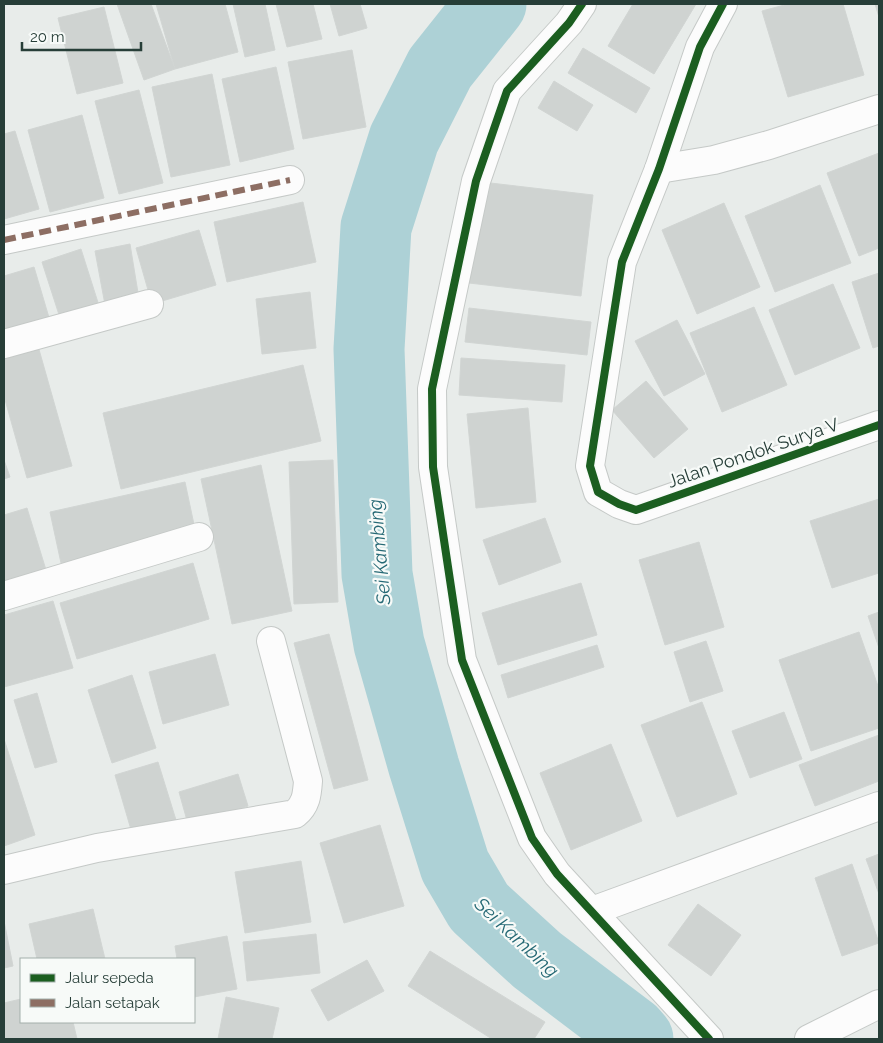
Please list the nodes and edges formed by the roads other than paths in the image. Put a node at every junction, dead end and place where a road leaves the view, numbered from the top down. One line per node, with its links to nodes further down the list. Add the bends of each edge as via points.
1 (582, 4): 15 (street, via 569,24 507,91 476,181 432,389 433,467 462,660 532,838 556,874)
2 (723, 4): 4 (street, via 700,47)
3 (879, 109): 4 (street, via 769,146)
4 (659, 169): 9 (street, Jalan Pondok Surya V, via 622,262 590,466 598,492 636,510)
5 (290, 180): 6 (street)
6 (4, 240)
7 (149, 304): 8 (street)
8 (4, 344)
9 (879, 425)
10 (200, 537): 11 (street)
11 (4, 596)
12 (271, 641): 14 (street, via 308,780 303,807 294,814 97,848)
13 (879, 806): 15 (street)
14 (4, 870)
15 (592, 912): 17 (street)
16 (879, 1004): 18 (street)
17 (709, 1039)
18 (809, 1039)

